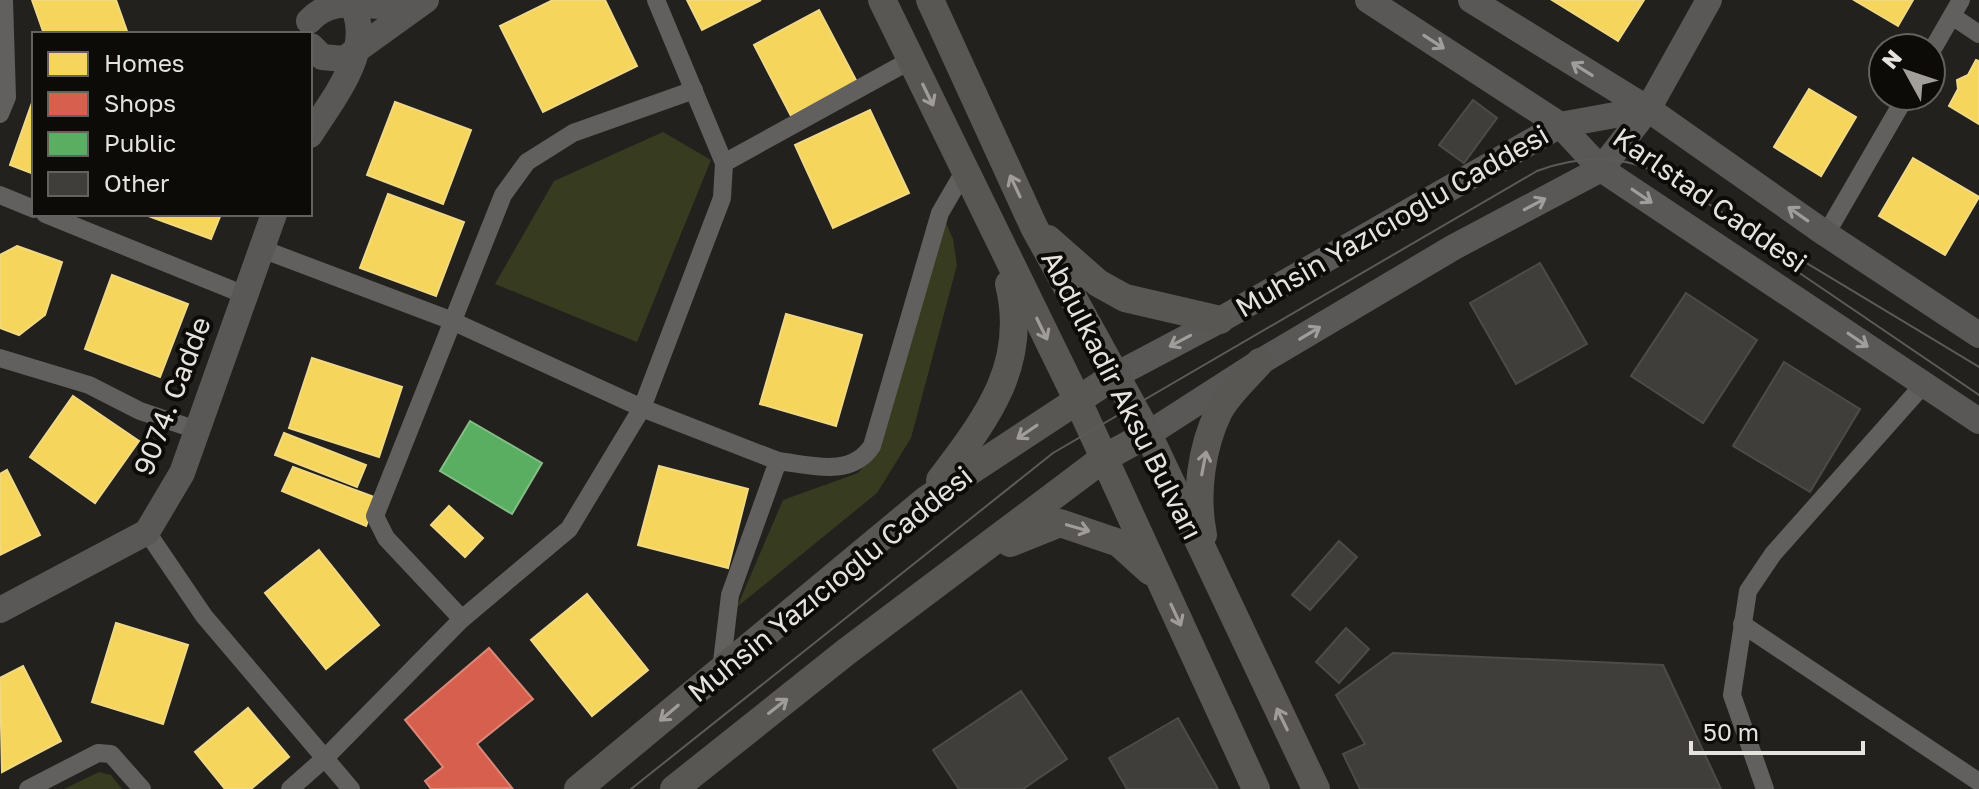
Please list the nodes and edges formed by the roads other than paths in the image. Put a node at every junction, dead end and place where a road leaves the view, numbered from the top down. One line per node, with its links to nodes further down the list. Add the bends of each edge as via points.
1 (4, 0): 20 (street, via 7,97)
2 (656, 0): 17 (street)
3 (882, 0): 16 (main road, Abdulkadir Aksu Bulvarı)
4 (930, 0): 30 (main road, Abdulkadir Aksu Bulvarı, one-way to 4)
5 (1368, 0): 21 (street, Karlstad Caddesi, one-way to 21)
6 (1471, 0): 18 (street, Karlstad Caddesi, one-way to 6)
7 (1709, 0): 18 (street)
8 (424, 1): 9 (street, via 383,7); 15 (street)
9 (350, 2): 11 (street, via 328,4); 15 (street, via 361,39)
10 (1956, 8): 12 (street); 13 (street)
11 (309, 32)
12 (1942, 32)
13 (1979, 34)
14 (312, 40): 15 (street, via 322,57 334,61)
15 (355, 52): 22 (street)
16 (911, 60): 23 (street); 25 (main road, Abdulkadir Aksu Bulvarı, one-way to 25)
17 (694, 90): 23 (street); 35 (street, via 573,133 527,162 503,195)
18 (1648, 109): 21 (street, Muhsin Yazıcıoğlu Caddesi); 24 (street, Muhsin Yazıcıoğlu Caddesi); 32 (street, Karlstad Caddesi, one-way to 18)
19 (1897, 112): 32 (street)
20 (0, 114)
21 (1560, 125): 24 (street, Karlstad Caddesi); 36 (street, Muhsin Yazıcıoğlu Caddesi)
22 (312, 132)
23 (724, 163): 43 (street, via 722,198)
24 (1601, 169): 39 (street, Muhsin Yazıcıoğlu Caddesi, one-way to 24, via 1454,247); 41 (street, Karlstad Caddesi, one-way to 41)
25 (965, 170): 31 (main road, Abdulkadir Aksu Bulvarı); 48 (street, via 940,213 868,453 846,467)
26 (0, 195): 27 (street)
27 (32, 208)
28 (50, 216): 34 (street)
29 (273, 216): 33 (street, 9074. Cadde)
30 (1034, 227): 36 (main road, via 1098,283 1125,298); 40 (main road, Abdulkadir Aksu Bulvarı)
31 (996, 232): 42 (main road, Abdulkadir Aksu Bulvarı, one-way to 42); 49 (main road, via 1016,314 1010,360 997,400)
32 (1826, 234): 37 (street, Karlstad Caddesi)
33 (262, 249): 34 (street, 9074. Cadde); 35 (street)
34 (245, 295): 45 (street, 9074. Cadde)
35 (450, 320): 43 (street); 55 (street, via 375,516 386,538)
36 (1220, 320): 40 (street, Muhsin Yazıcıoğlu Caddesi, one-way to 40)
37 (1979, 335)
38 (0, 358): 45 (street, via 89,385 140,411)
39 (1260, 362): 46 (street, Muhsin Yazıcıoğlu Caddesi); 51 (main road, one-way to 39, via 1199,517 1206,449 1220,409)
40 (1116, 375): 42 (main road, Muhsin Yazıcıoğlu Caddesi); 46 (main road, Abdulkadir Aksu Bulvarı)
41 (1924, 384): 44 (street, Karlstad Caddesi); 56 (street, via 1773,554 1748,591)
42 (1077, 399): 47 (main road, Abdulkadir Aksu Bulvarı); 49 (main road, Muhsin Yazıcıoğlu Caddesi, one-way to 49)
43 (642, 408): 48 (street); 55 (street, via 569,529)
44 (1979, 421)
45 (197, 430): 50 (street, 9074. Cadde, via 182,473)
46 (1148, 434): 47 (main road, Muhsin Yazıcıoğlu Caddesi); 51 (main road, Abdulkadir Aksu Bulvarı)
47 (1104, 458): 52 (main road, Muhsin Yazıcıoğlu Caddesi); 53 (main road, Abdulkadir Aksu Bulvarı)
48 (778, 461): 57 (street, via 730,595)
49 (926, 500): 57 (main road, Muhsin Yazıcıoğlu Caddesi)
50 (147, 532): 54 (street); 58 (street, via 204,616)
51 (1210, 567): 67 (main road, Abdulkadir Aksu Bulvarı, one-way to 51)
52 (956, 572): 53 (main road, one-way to 53, via 1033,531 1060,523 1119,543); 65 (main road, Muhsin Yazıcıoğlu Caddesi, one-way to 52)
53 (1161, 581): 66 (main road, Abdulkadir Aksu Bulvarı, one-way to 66)
54 (0, 610)
55 (462, 619): 58 (street)
56 (1742, 624): 59 (street); 68 (street, via 1732,695)
57 (721, 670): 64 (main road, Muhsin Yazıcıoğlu Caddesi, one-way to 64)
58 (325, 758): 62 (street); 63 (street)
59 (1979, 782)
60 (28, 789): 61 (street, via 98,753 111,754)
61 (142, 789)
62 (290, 789)
63 (351, 789)
64 (578, 789)
65 (674, 789)
66 (1256, 789)
67 (1316, 789)
68 (1765, 789)

